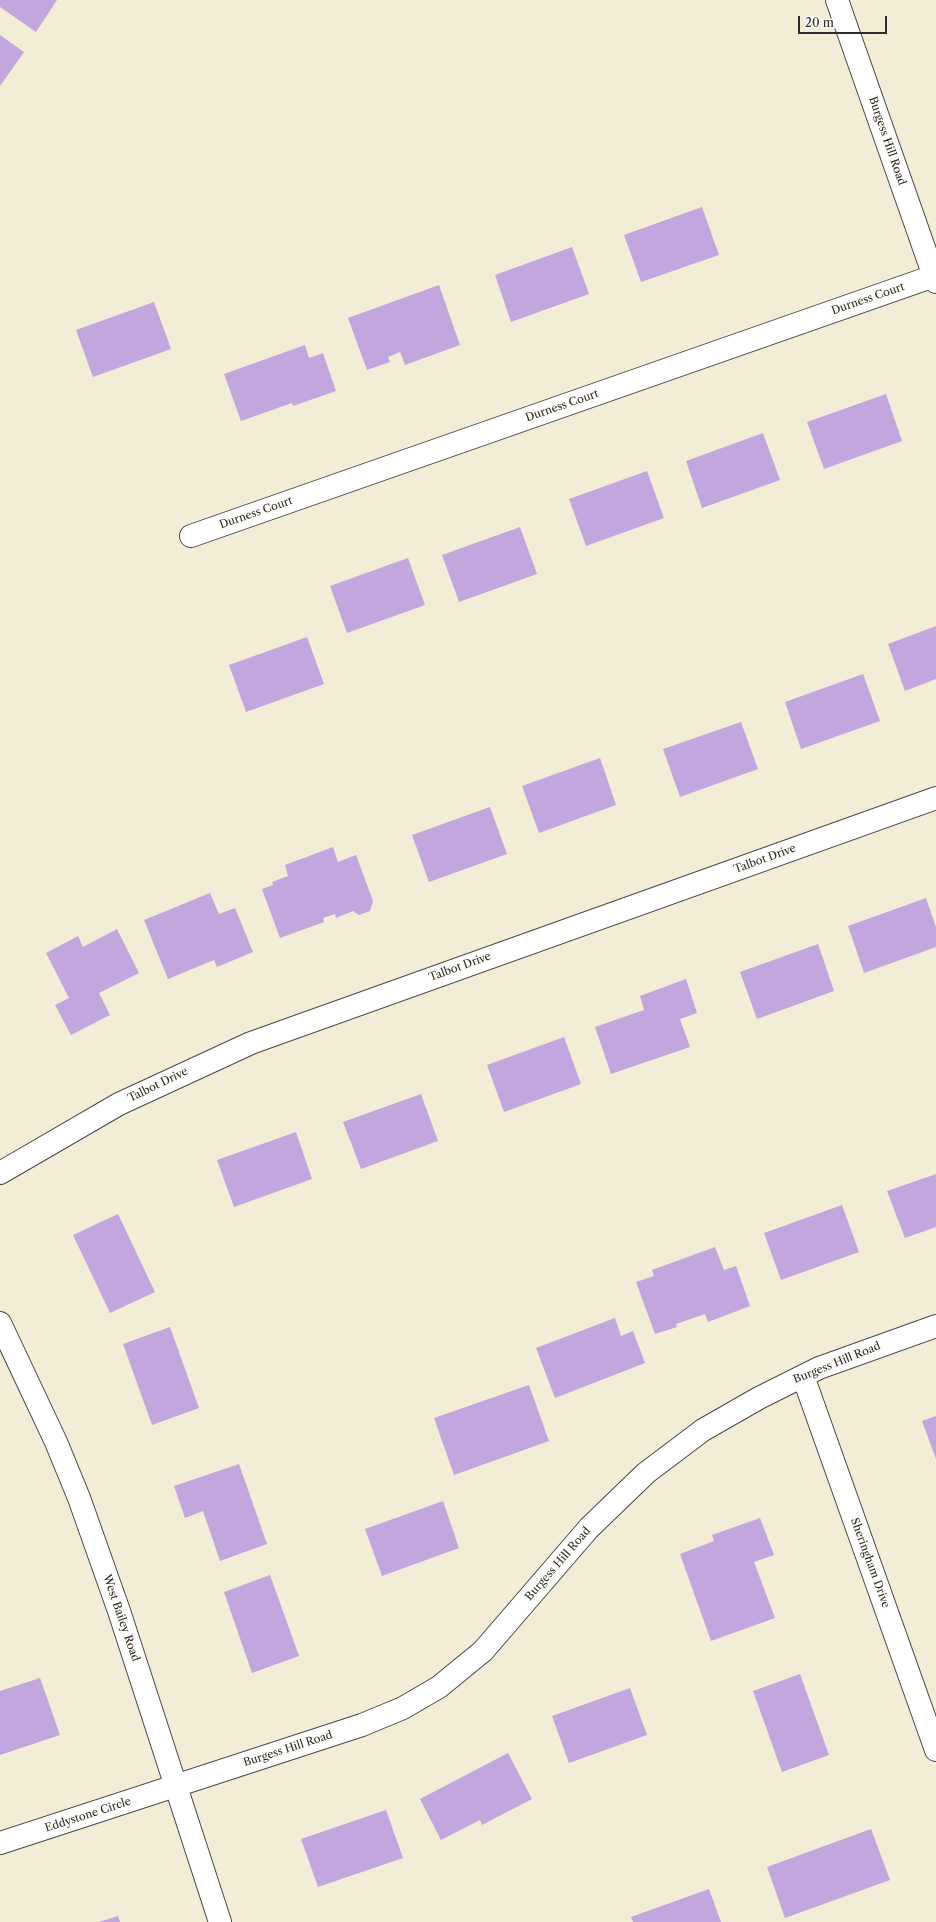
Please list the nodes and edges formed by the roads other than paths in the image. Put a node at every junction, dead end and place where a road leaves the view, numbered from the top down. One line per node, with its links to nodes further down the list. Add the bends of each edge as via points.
1 (837, 0): 2 (street, Burgess Hill Road)
2 (935, 279): 3 (street, Durness Court)
3 (191, 536)
4 (936, 798): 5 (street, Talbot Drive, via 252,1043 119,1104)
5 (0, 1173)
6 (0, 1323): 8 (street, West Bailey Road)
7 (936, 1326): 9 (street, Burgess Hill Road)
8 (8, 1361): 11 (street, West Bailey Road, via 56,1442 79,1498 119,1611)
9 (803, 1376): 10 (street, Sheringham Drive); 11 (street, Burgess Hill Road, via 703,1430 646,1473 589,1528 484,1651 440,1687 403,1708 362,1725)
10 (936, 1750)
11 (175, 1786): 12 (street, Eddystone Circle); 13 (street, West Bailey Road)
12 (0, 1843)
13 (220, 1922)

